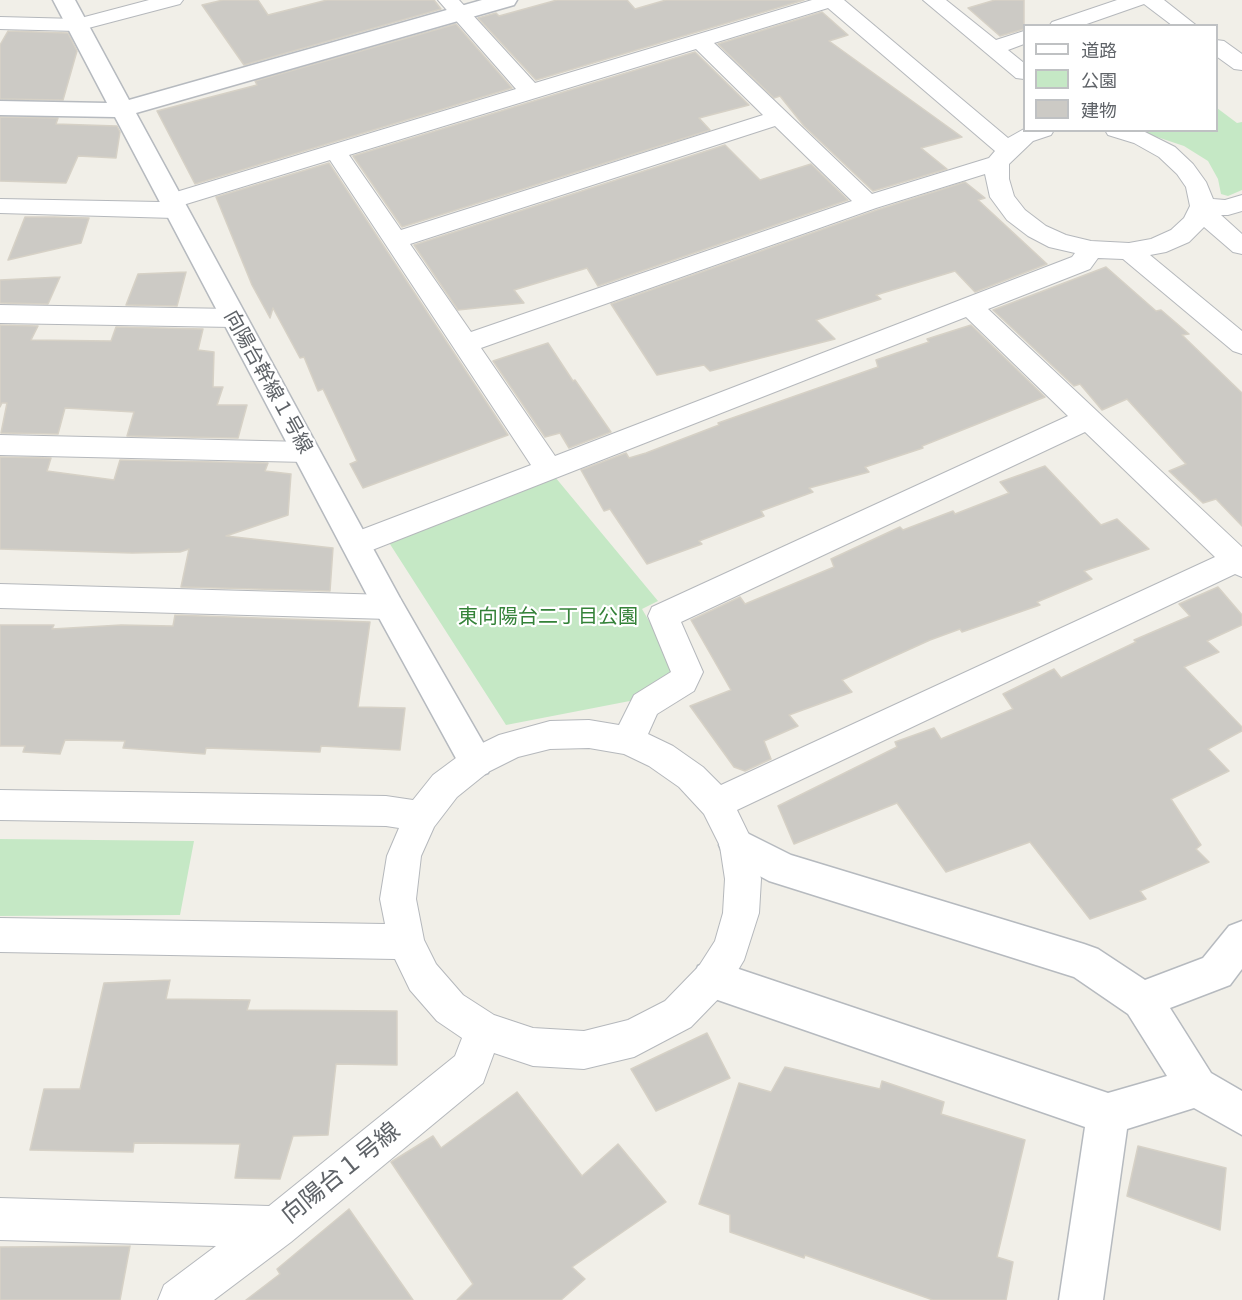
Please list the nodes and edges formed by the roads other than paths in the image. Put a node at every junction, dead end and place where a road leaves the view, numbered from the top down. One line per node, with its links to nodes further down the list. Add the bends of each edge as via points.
1 (64, 0): 12 (street, 向陽台幹線１号線)
2 (173, 0): 12 (street)
3 (506, 0): 8 (street)
4 (832, 0): 14 (street); 26 (street)
5 (933, 0): 16 (street)
6 (1137, 0): 10 (street)
7 (1151, 0): 11 (street)
8 (454, 6): 19 (street); 21 (street)
9 (0, 23): 12 (street)
10 (1065, 24)
11 (1184, 24)
12 (77, 25): 21 (street, 向陽台幹線１号線)
13 (1023, 37): 16 (street)
14 (700, 41): 19 (street); 22 (street)
15 (1218, 47): 17 (street)
16 (992, 48): 18 (street)
17 (1242, 64)
18 (1023, 73)
19 (531, 92): 25 (street)
20 (0, 108): 21 (street)
21 (121, 110): 29 (street, 向陽台幹線１号線)
22 (779, 117): 28 (street); 32 (street)
23 (1037, 132): 26 (street, via 1025,136)
24 (1122, 132): 31 (street, via 1167,152 1198,186)
25 (335, 151): 29 (street); 32 (street)
26 (1002, 156): 28 (street); 34 (street, via 997,179 1002,197 1016,215 1058,241)
27 (1242, 202): 31 (street, via 1228,208)
28 (868, 203): 39 (street)
29 (173, 205): 30 (street); 38 (street, 向陽台幹線１号線)
30 (0, 206)
31 (1202, 206): 33 (street, via 1216,226); 35 (street, via 1195,222 1180,236 1157,246)
32 (394, 240): 39 (street)
33 (1242, 246)
34 (1091, 249): 35 (street); 36 (street, via 1081,263)
35 (1129, 251): 40 (street)
36 (969, 306): 41 (street); 44 (street)
37 (0, 314): 38 (street)
38 (233, 318): 43 (street, 向陽台幹線１号線)
39 (465, 344): 44 (street)
40 (1242, 345)
41 (1088, 419): 46 (street); 49 (street, via 663,616 687,672 683,682 645,705)
42 (0, 446): 43 (street)
43 (306, 452): 45 (street, 向陽台幹線１号線)
44 (549, 469): 45 (street)
45 (356, 544): 48 (street, 向陽台幹線１号線)
46 (1240, 562): 51 (street)
47 (0, 596): 48 (street)
48 (389, 608): 50 (street, 向陽台幹線１号線)
49 (628, 741): 50 (street, via 589,734 550,735 512,745); 51 (street, via 661,756 691,777)
50 (476, 762): 53 (street, via 445,786)
51 (716, 803): 54 (street)
52 (0, 805): 53 (street, via 386,811)
53 (421, 817): 57 (street, via 404,856 398,899)
54 (736, 845): 58 (street, via 743,879 741,913 731,948); 59 (street, via 782,869 1084,962)
55 (0, 935): 57 (street)
56 (1242, 939): 59 (street, via 1216,972)
57 (406, 942): 60 (street, via 423,977 450,1008)
58 (712, 979): 60 (street, via 678,1014 634,1038 584,1050 532,1047); 62 (street)
59 (1142, 1000): 61 (street)
60 (484, 1031): 65 (street, 向陽台１号線, via 469,1069)
61 (1197, 1087): 62 (street); 63 (street)
62 (1108, 1114): 67 (street)
63 (1242, 1114)
64 (0, 1219): 65 (street)
65 (276, 1227): 66 (street, 向陽台１号線)
66 (179, 1300)
67 (1081, 1300)

